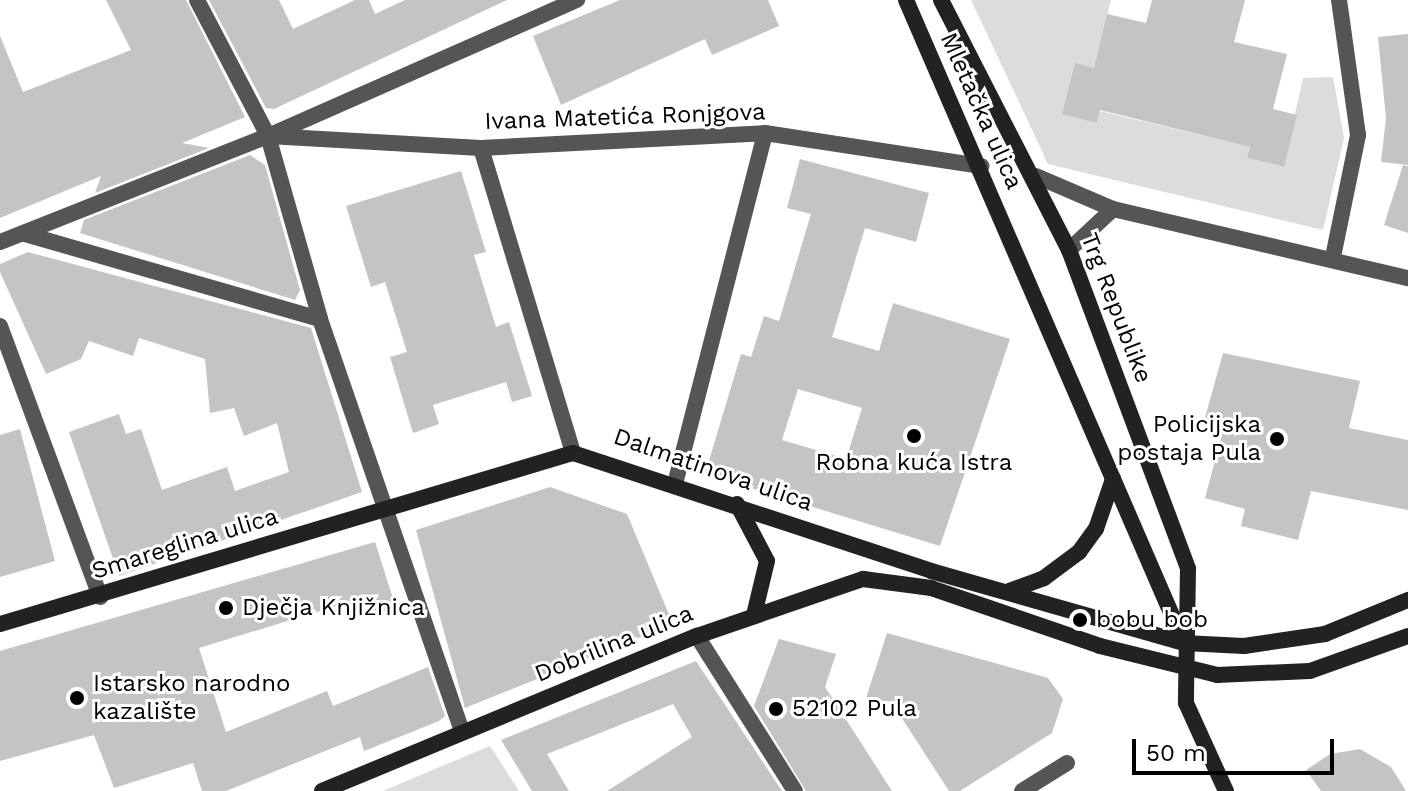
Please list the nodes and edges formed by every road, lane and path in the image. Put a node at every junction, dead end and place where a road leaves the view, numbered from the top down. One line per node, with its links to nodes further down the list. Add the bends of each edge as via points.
1 (197, 0): 7 (street)
2 (577, 0): 7 (street)
3 (906, 0): 9 (main road, Mletačka ulica)
4 (941, 0): 10 (main road, Mletačka ulica)
5 (1339, 0): 16 (street, via 1358,135)
6 (765, 133): 8 (street, Ivana Matetića Ronjgova); 9 (street, Ivana Matetića Ronjgova); 22 (street)
7 (268, 136): 8 (street, Ivana Matetića Ronjgova); 12 (street); 18 (street)
8 (481, 148): 20 (street)
9 (981, 166): 13 (main road, Mletačka ulica)
10 (1036, 176): 11 (street); 15 (main road, Trg Republike)
11 (1113, 209): 15 (street); 16 (street)
12 (25, 234): 14 (street); 18 (street)
13 (1012, 241): 21 (main road, Trg Republike)
14 (0, 242)
15 (1069, 250): 33 (main road, Trg Republike, via 1188,569 1192,611)
16 (1333, 257): 17 (street)
17 (1408, 278)
18 (320, 319): 24 (street)
19 (0, 326): 27 (street)
20 (573, 453): 22 (main road, Dalmatinova ulica); 24 (main road)
21 (1113, 479): 26 (main road, via 1096,529 1079,552 1044,578); 33 (main road, Trg Republike)
22 (675, 484): 23 (main road, Dalmatinova ulica)
23 (737, 504): 25 (main road, Dalmatinova ulica); 29 (main road, via 767,561)
24 (384, 508): 27 (main road, Smareglina ulica); 35 (street)
25 (931, 580): 26 (main road); 29 (main road, Dobrilina ulica, via 863,579); 34 (main road)
26 (1009, 591): 33 (main road)
27 (100, 597): 30 (main road, Smareglina ulica)
28 (1408, 600): 33 (main road, via 1325,634 1244,646)
29 (754, 615): 31 (main road, Dobrilina ulica)
30 (0, 624)
31 (697, 636): 35 (main road, Dobrilina ulica); 38 (street)
32 (1408, 636): 34 (main road, via 1310,671 1243,677)
33 (1184, 643): 34 (main road, Trg Republike)
34 (1183, 669): 40 (main road, Trg Republike, via 1195,730)
35 (462, 732): 37 (main road, Dobrilina ulica)
36 (1067, 763): 39 (street)
37 (322, 791)
38 (795, 791)
39 (1022, 791)
40 (1226, 791)

